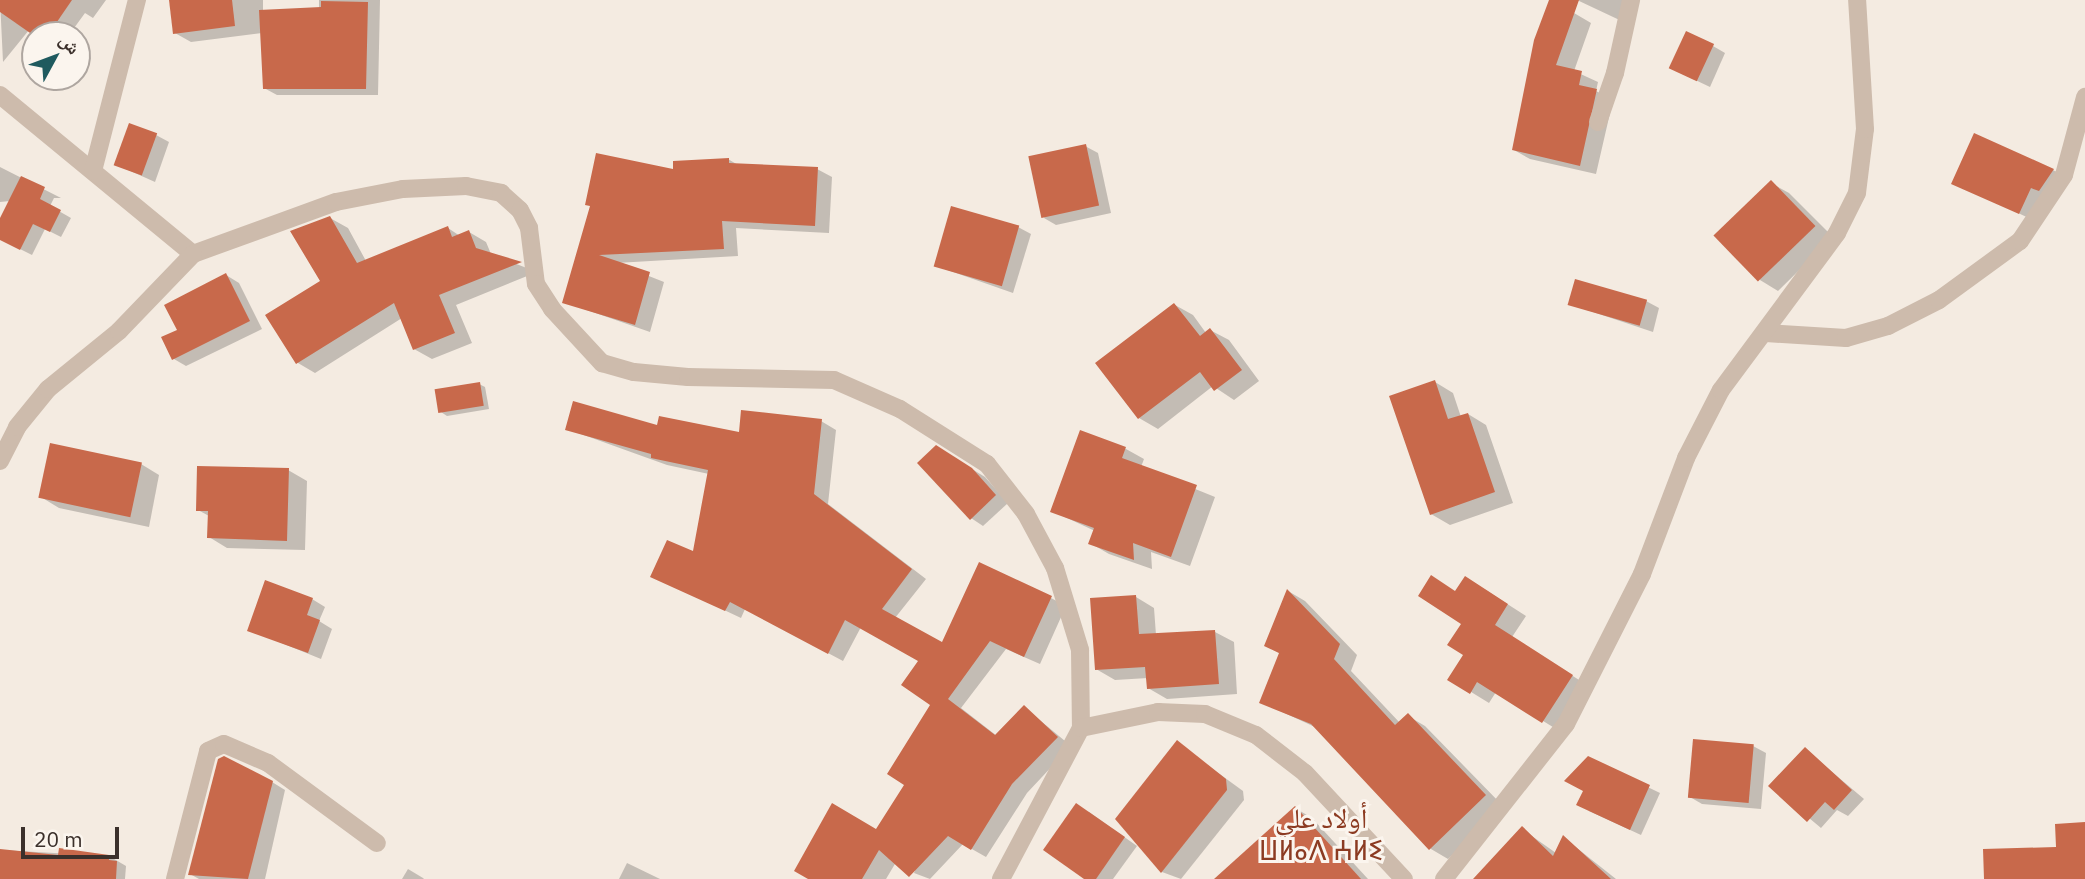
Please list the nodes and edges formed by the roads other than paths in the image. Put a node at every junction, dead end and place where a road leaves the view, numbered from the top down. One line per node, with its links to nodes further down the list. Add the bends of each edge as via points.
1 (138, 0): 7 (street)
2 (1631, 0): 6 (street, via 1615,73)
3 (1857, 0): 9 (street, via 1866,129 1857,193 1837,233)
4 (0, 95): 7 (street)
5 (2085, 97): 9 (street, via 2064,175 2020,241 1938,300 1888,326 1846,338)
6 (1598, 122)
7 (93, 172): 8 (street)
8 (193, 254): 10 (street, via 119,331 48,389 17,427); 11 (street, via 336,202 403,189 466,186 501,193 520,210 529,228 536,284 552,309 602,363 634,372 688,377 834,380 900,410 987,464 1026,514 1055,568 1080,650)
9 (1766, 333): 16 (street, via 1721,390 1692,446 1642,574 1566,724)
10 (0, 461)
11 (1081, 728): 14 (street); 15 (street, via 1158,712 1205,714 1256,735 1305,772)
12 (377, 843): 13 (street, via 268,763 224,744 208,751)
13 (175, 879)
14 (1001, 879)
15 (1404, 879)
16 (1444, 879)

